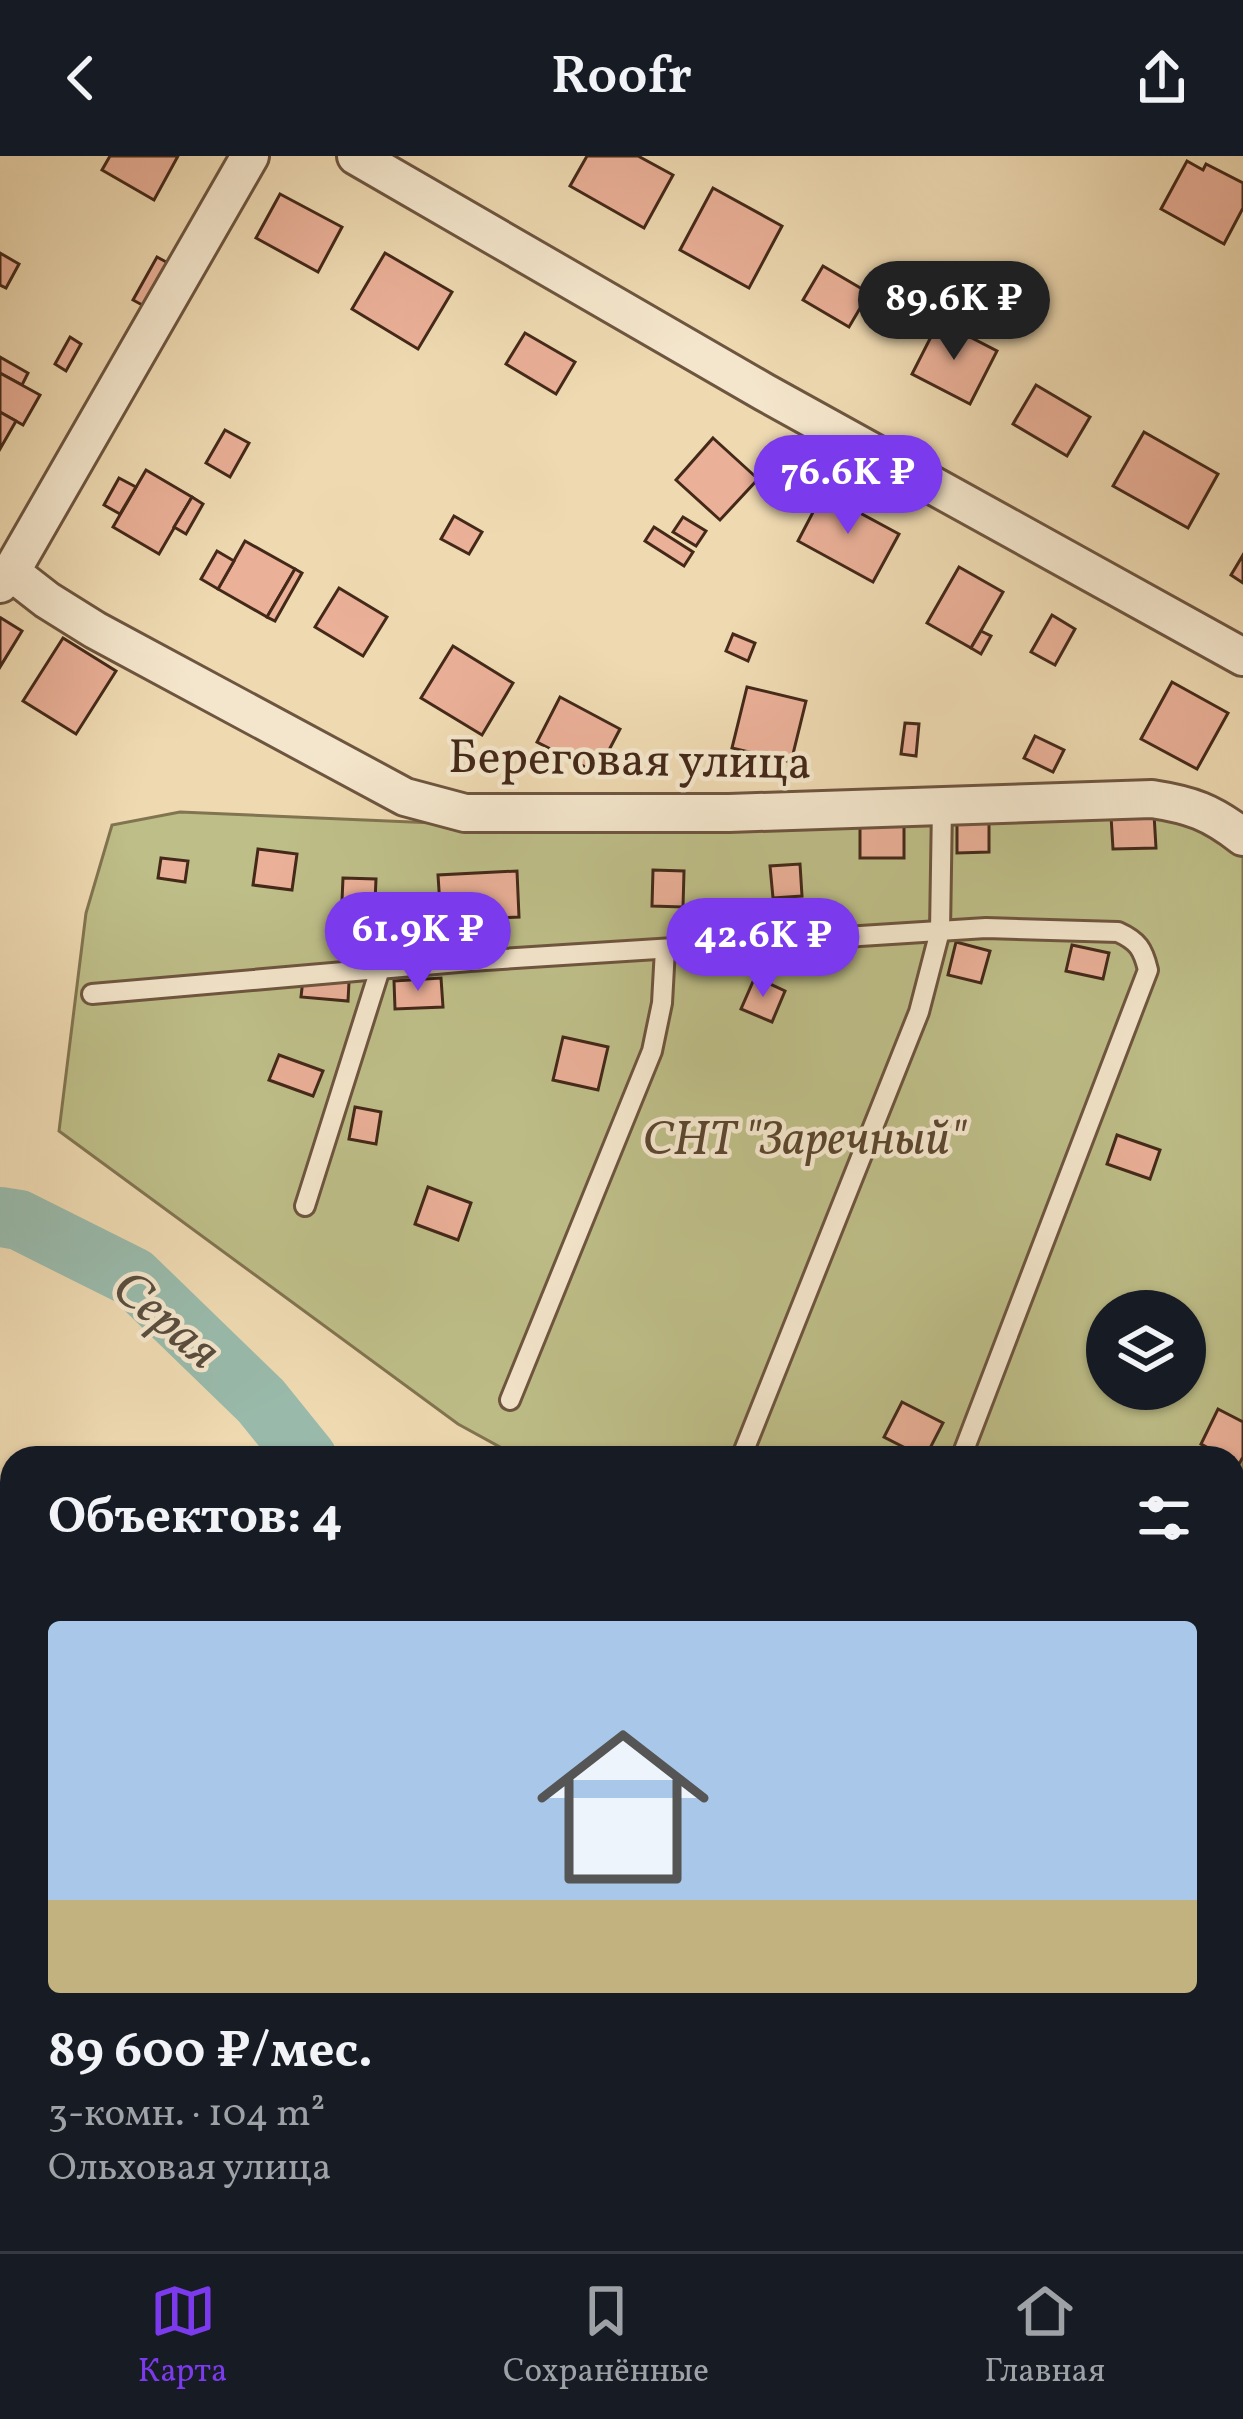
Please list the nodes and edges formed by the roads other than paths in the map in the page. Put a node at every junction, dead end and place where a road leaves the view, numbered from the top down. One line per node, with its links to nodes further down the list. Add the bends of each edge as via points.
1 (250, 156): 3 (street)
2 (356, 156): 4 (street)
3 (6, 578): 5 (street, Береговая улица, via 405,797 465,813)
4 (1243, 657)
5 (942, 806): 6 (street, Береговая улица, via 1152,799 1190,805); 7 (lane)
6 (1243, 837)
7 (940, 931): 8 (lane); 13 (lane, via 919,1012); 14 (lane, via 1118,932 1144,951 1148,970)
8 (664, 949): 9 (lane); 12 (lane, via 652,1051)
9 (380, 969): 10 (lane); 11 (lane)
10 (92, 994)
11 (304, 1206)
12 (510, 1400)
13 (746, 1446)
14 (966, 1446)

